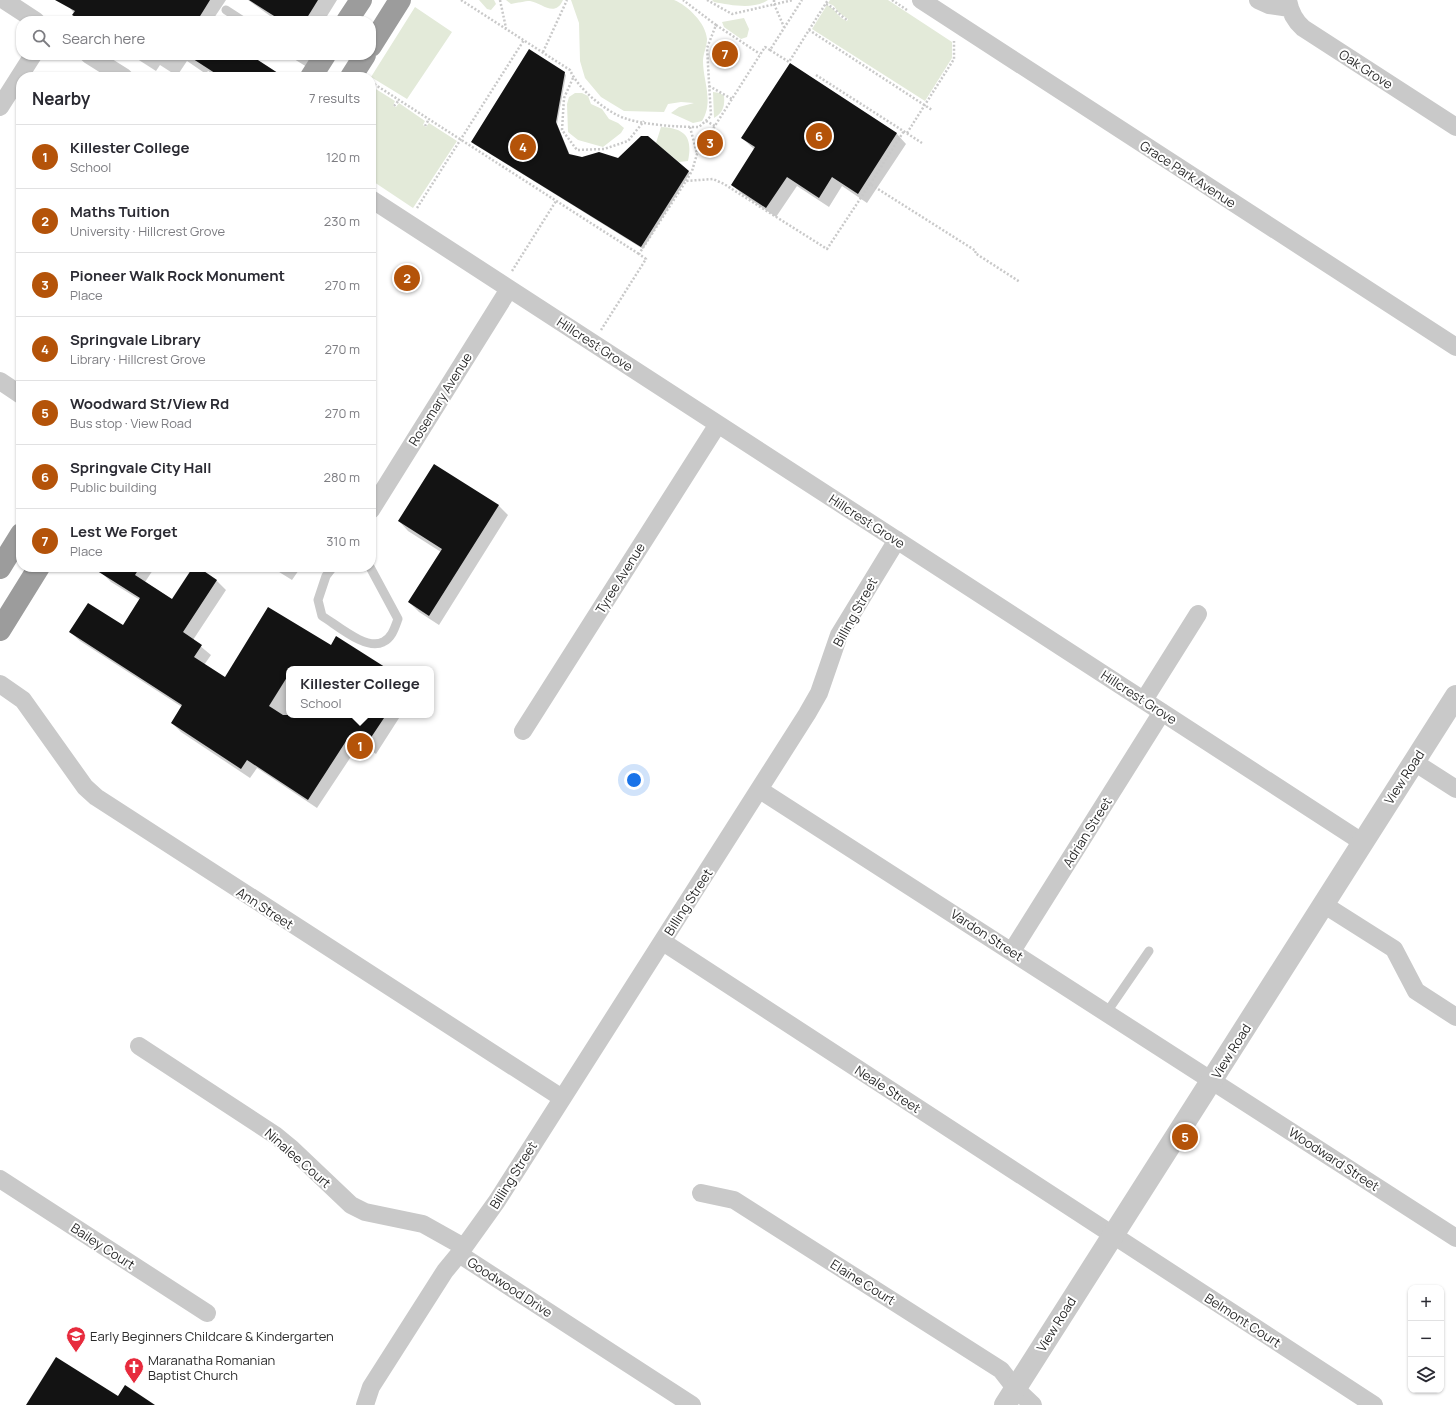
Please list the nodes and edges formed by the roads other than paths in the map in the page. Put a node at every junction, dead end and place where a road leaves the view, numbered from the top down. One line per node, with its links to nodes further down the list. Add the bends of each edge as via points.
1 (4, 0): 8 (street)
2 (361, 0): 10 (highway)
3 (400, 0): 11 (highway)
4 (921, 0): 25 (street, Grace Park Avenue)
5 (1258, 0): 6 (street, via 1269,5)
6 (1289, 4): 22 (street, Oak Grove, via 1296,22 1303,28)
7 (226, 10): 9 (lane)
8 (28, 16)
9 (235, 16)
10 (350, 16)
11 (376, 38)
12 (30, 60): 17 (street)
13 (97, 60): 18 (street)
14 (305, 60): 16 (lane)
15 (362, 60): 19 (highway)
16 (318, 67)
17 (22, 72)
18 (116, 72)
19 (354, 72)
20 (16, 82): 21 (street)
21 (0, 107)
22 (1456, 127)
23 (376, 202): 24 (street, Hillcrest Grove)
24 (510, 281): 28 (street, Hillcrest Grove); 29 (street, Rosemary Avenue)
25 (1456, 347)
26 (0, 381): 27 (street)
27 (16, 392)
28 (718, 424): 30 (street, Hillcrest Grove); 42 (street, Tyree Avenue)
29 (376, 502)
30 (897, 540): 40 (street, Hillcrest Grove); 44 (street, Billing Street, via 840,635 819,693)
31 (16, 542): 32 (highway)
32 (0, 568)
33 (36, 572): 37 (highway)
34 (329, 572): 35 (lane, via 318,600 322,616 362,642 373,644 384,642 393,633 398,619)
35 (373, 572)
36 (1198, 614): 40 (street)
37 (0, 630)
38 (0, 684): 55 (street, Ann Street, via 23,700 85,787 96,798)
39 (1456, 696): 43 (street, View Road)
40 (1144, 700): 41 (street, Hillcrest Grove)
41 (1162, 712): 46 (street, Hillcrest Grove); 49 (street, Adrian Street)
42 (523, 731)
43 (1414, 762): 45 (street); 46 (street, View Road)
44 (760, 790): 48 (street, Billing Street); 49 (street, Vardon Street)
45 (1456, 790)
46 (1362, 842): 47 (street, View Road)
47 (1323, 904): 52 (street, via 1394,949 1416,991); 54 (street, View Road)
48 (663, 942): 55 (street, Billing Street); 58 (street, Neale Street)
49 (1012, 951): 51 (street, Vardon Street)
50 (1149, 951): 51 (lane)
51 (1107, 1012): 54 (street, Vardon Street)
52 (1456, 1017)
53 (139, 1046): 60 (street, Ninalee Court, via 284,1142 351,1205 365,1212 423,1224)
54 (1212, 1080): 58 (street, View Road); 59 (street, Woodward Street)
55 (562, 1098): 60 (street, Billing Street)
56 (0, 1178): 61 (street, Bailey Court)
57 (701, 1193): 62 (street, Elaine Court, via 734,1200 1000,1370)
58 (1112, 1236): 62 (street, View Road); 66 (street, Belmont Court)
59 (1456, 1238)
60 (462, 1251): 63 (street, Goodwood Drive, via 446,1271 367,1393); 64 (street, Goodwood Drive)
61 (207, 1313)
62 (1010, 1397): 65 (street, Elaine Court)
63 (365, 1405)
64 (692, 1405)
65 (1032, 1405)
66 (1374, 1405)

